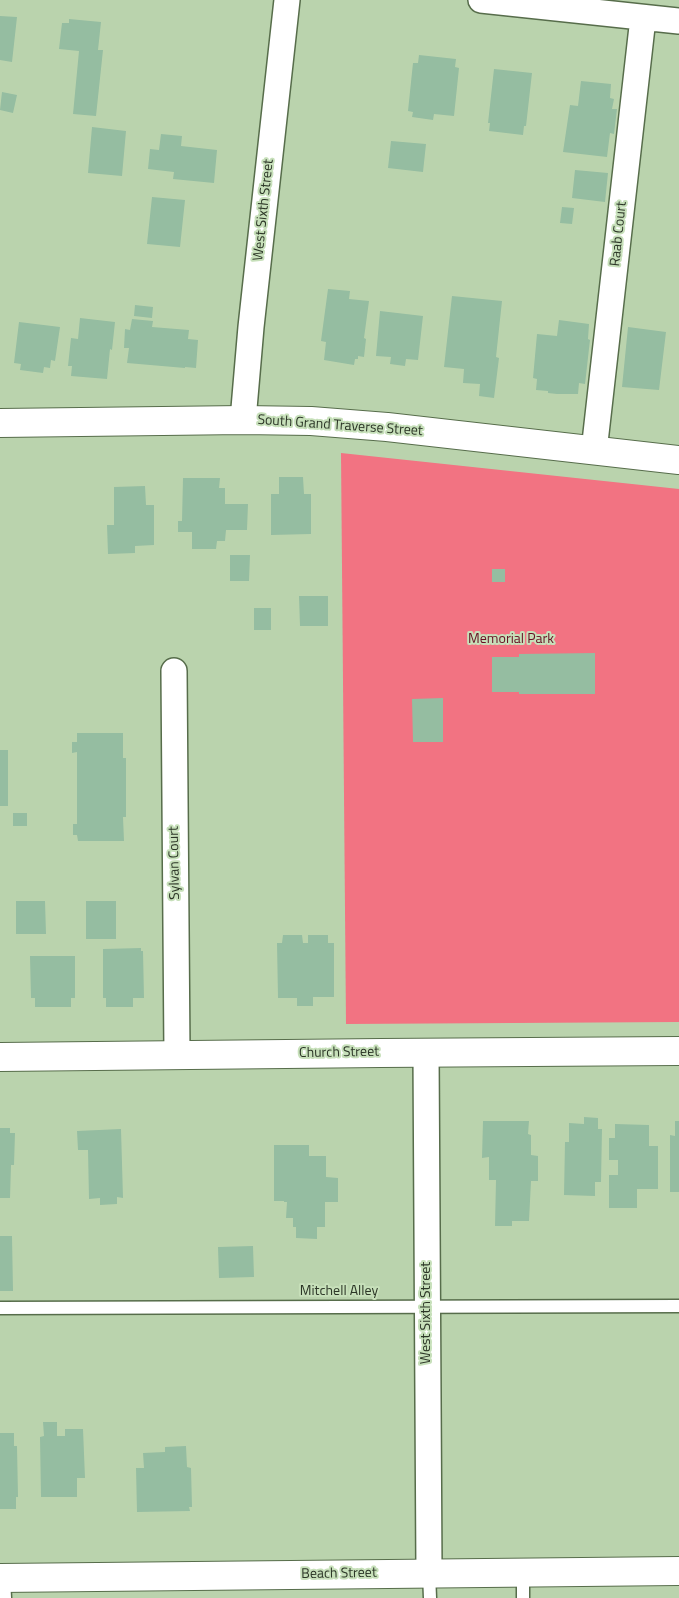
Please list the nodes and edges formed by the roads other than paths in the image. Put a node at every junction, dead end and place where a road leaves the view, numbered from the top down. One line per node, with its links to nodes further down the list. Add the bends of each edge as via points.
1 (287, 0): 5 (street, West Sixth Street)
2 (481, 0): 3 (street)
3 (644, 18): 4 (street); 7 (street, Raab Court)
4 (679, 21)
5 (243, 420): 6 (main road, South Grand Traverse Street); 7 (main road, South Grand Traverse Street, via 342,423)
6 (0, 424)
7 (594, 451): 8 (main road, South Grand Traverse Street)
8 (679, 460)
9 (174, 671): 12 (street, Sylvan Court)
10 (679, 1051): 11 (main road, Church Street)
11 (426, 1052): 12 (main road, Church Street); 15 (street, West Sixth Street)
12 (177, 1055): 13 (main road, Church Street)
13 (0, 1058)
14 (679, 1306): 15 (lane, Mitchell Alley)
15 (428, 1307): 16 (lane, Mitchell Alley); 19 (street, West Sixth Street)
16 (0, 1308)
17 (679, 1571): 20 (main road, Beach Street)
18 (3, 1585): 19 (main road, Beach Street)
19 (429, 1585): 20 (main road, Beach Street)
20 (523, 1585)

